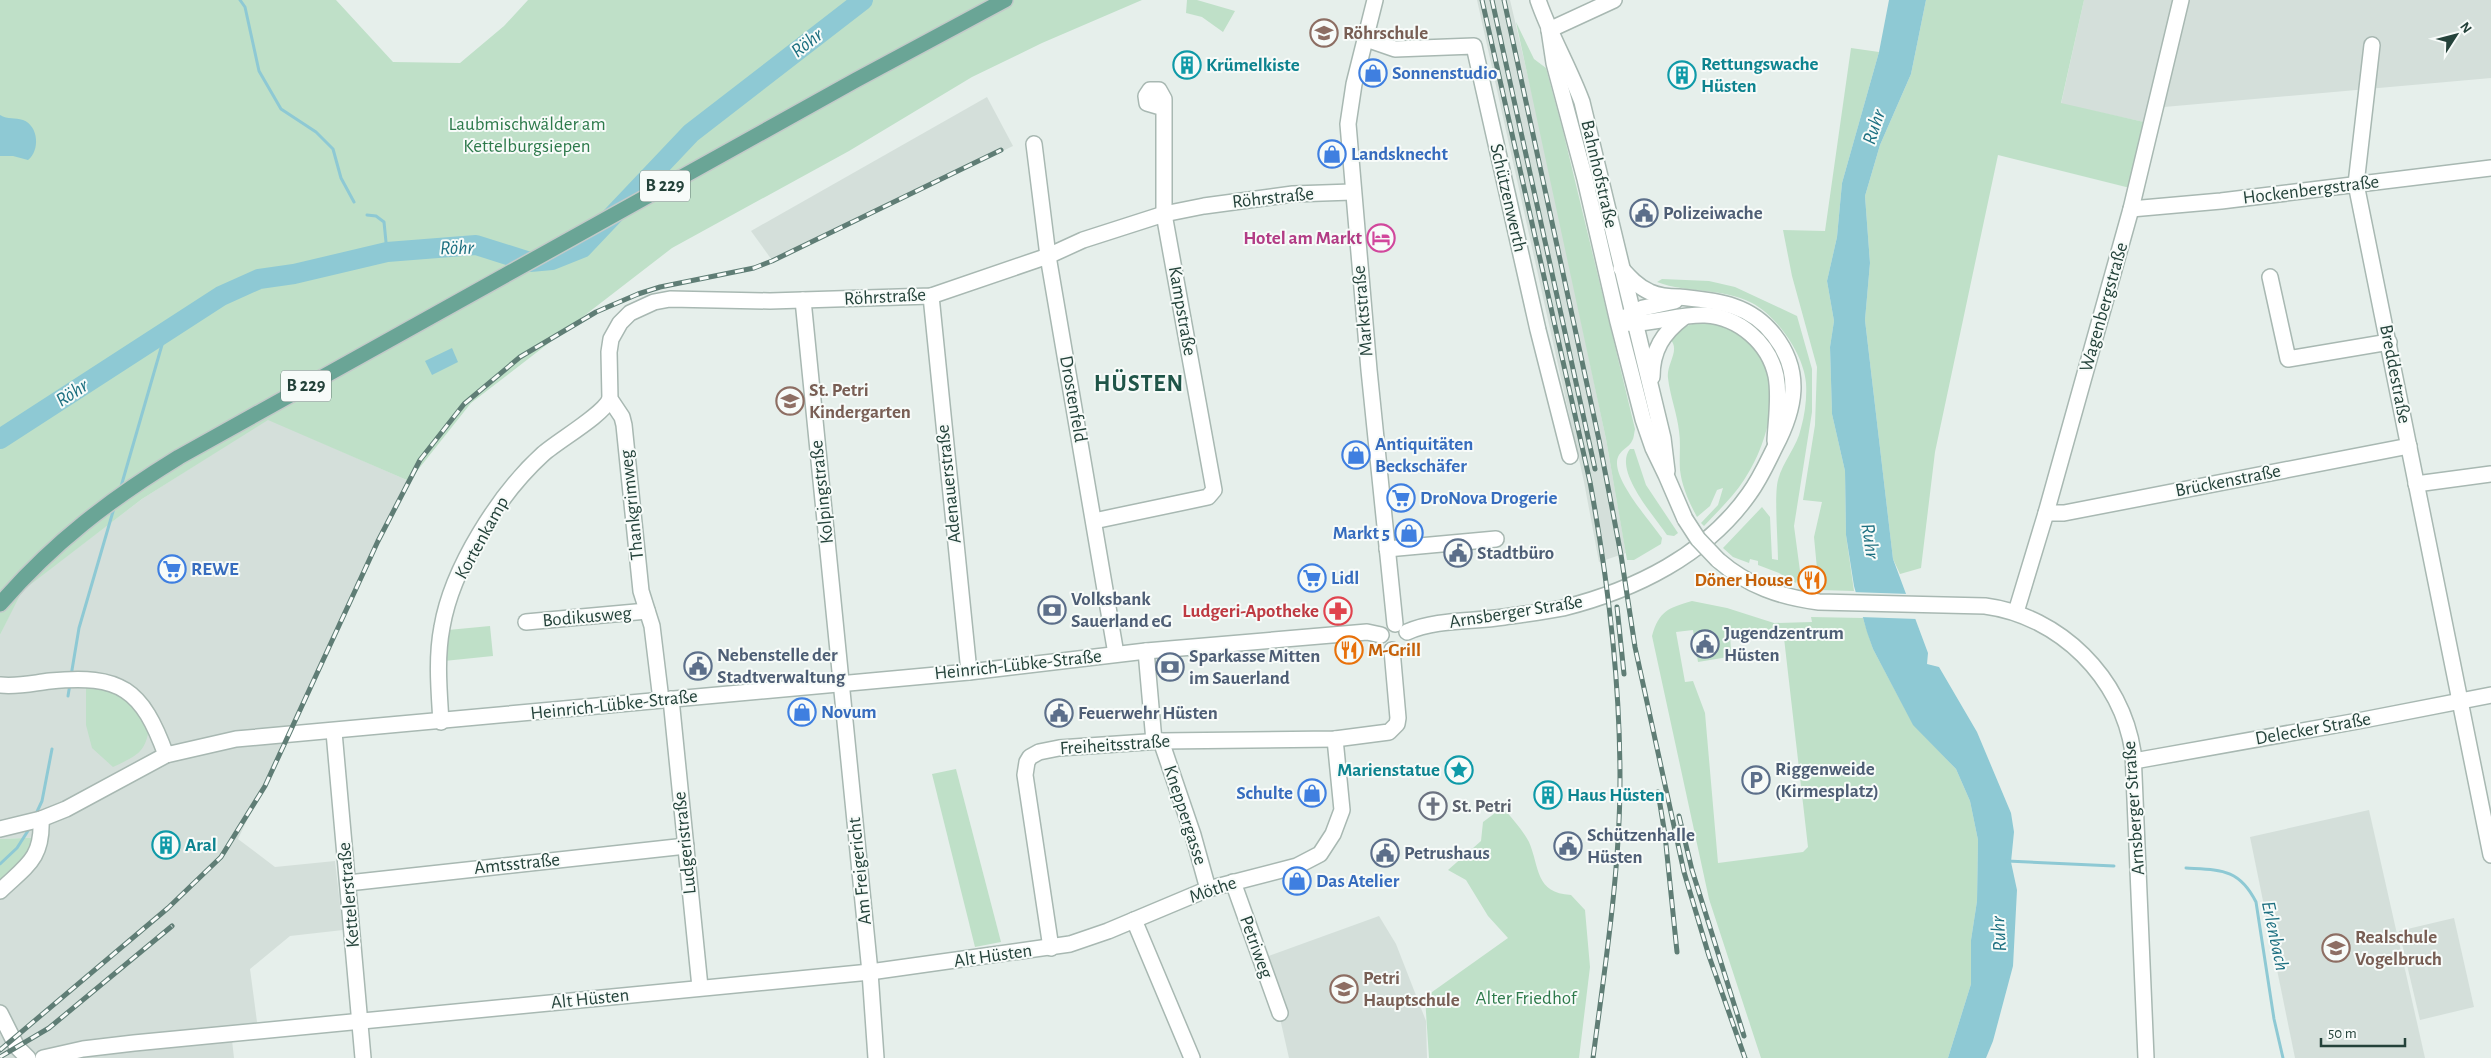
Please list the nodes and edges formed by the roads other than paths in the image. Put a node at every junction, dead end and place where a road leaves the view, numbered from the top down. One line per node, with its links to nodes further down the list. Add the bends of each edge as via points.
1 (1005, 0): 39 (main road, B 229, via 856,80 139,482 59,543)
2 (1375, 0): 7 (street, Marktstraße)
3 (1538, 0): 6 (street, Bahnhofstraße)
4 (1614, 0): 6 (street)
5 (2180, 0): 14 (street, Wagenbergstraße)
6 (1549, 30): 17 (street, Bahnhofstraße, via 1567,62 1582,102); 25 (street, Bahnhofstraße, via 1554,63 1586,180)
7 (1366, 39): 13 (street, Marktstraße, via 1352,91 1348,124); 31 (street, Schützenwerth, via 1395,49 1474,46)
8 (2372, 45): 12 (street, Breddestraße)
9 (1164, 108): 15 (street)
10 (1034, 144): 16 (street, Drostenfeld)
11 (2491, 168): 12 (street, Hockenbergstraße)
12 (2356, 184): 14 (street, Hockenbergstraße); 26 (street, Breddestraße)
13 (1352, 192): 15 (street, Röhrstraße, via 1293,194); 38 (street, Marktstraße)
14 (2131, 209): 35 (street, Wagenbergstraße)
15 (1164, 214): 16 (street, Röhrstraße, via 1083,240); 36 (street, Kampstraße, via 1214,490 1208,497)
16 (1048, 256): 19 (street, Röhrstraße); 36 (street, Drostenfeld)
17 (1621, 268): 20 (street, Arnsberger Straße, via 1650,293); 24 (street, Bahnhofstraße)
18 (2270, 277): 26 (street, via 2288,359)
19 (931, 296): 21 (street, Röhrstraße); 48 (street, Adenauerstraße)
20 (1688, 298): 24 (street); 30 (street, Arnsberger Straße, via 1720,301 1743,309 1762,322 1780,343 1790,369 1793,395 1789,419)
21 (803, 300): 22 (street, Röhrstraße, via 670,299 643,306); 49 (street, Kolpingstraße)
22 (626, 316): 28 (street, Thankgrimweg, via 616,328 609,347)
23 (1684, 317): 24 (street, Arnsberger Straße); 27 (street, Arnsberger Straße, via 1668,330 1658,345 1653,360); 30 (street, Arnsberger Straße, via 1704,315 1731,322 1747,330 1765,350 1777,383)
24 (1633, 318): 25 (street); 27 (street, Arnsberger Straße)
25 (1618, 322): 33 (street, Arnsberger Straße, via 1649,439)
26 (2389, 342): 29 (street, Breddestraße)
27 (1651, 389): 33 (street, Arnsberger Straße, via 1665,451)
28 (610, 399): 40 (street, Thankgrimweg, via 624,425 641,591); 54 (street, Kortenkamp, via 604,408 551,447 520,477 499,502 480,533 454,589 442,628 438,666)
29 (2409, 446): 34 (street, Breddestraße); 35 (street, Brückenstraße, via 2064,513)
30 (1775, 448): 43 (street, Arnsberger Straße, via 1756,484 1733,514 1688,552 1637,584 1562,608)
31 (1570, 456)
32 (2491, 474): 34 (street)
33 (1666, 475): 41 (street, Arnsberger Straße, bridge, via 1685,519 1698,539 1718,560 1759,588 1794,599 1820,602 1985,606)
34 (2416, 484): 53 (street, Breddestraße)
35 (2046, 513): 41 (street, Wagenbergstraße)
36 (1094, 521): 47 (street, Drostenfeld)
37 (1496, 538): 38 (street)
38 (1387, 549): 43 (street, Marktstraße)
39 (0, 604)
40 (648, 612): 42 (street, Bodikusweg); 52 (street, Thankgrimweg)
41 (2016, 612): 59 (street, Arnsberger Straße, via 2075,647 2103,678 2130,733)
42 (526, 622)
43 (1401, 628): 44 (street, via 1386,627); 45 (street, via 1408,640 1404,647)
44 (1381, 634): 45 (street, via 1385,646); 46 (street, Heinrich-Lübke-Straße, via 1367,632)
45 (1392, 650): 56 (street, Freiheitsstraße, via 1398,718 1393,728 1382,734)
46 (1146, 651): 47 (street, Heinrich-Lübke-Straße); 57 (street, Kneppergasse)
47 (1116, 654): 48 (street, Heinrich-Lübke-Straße)
48 (969, 672): 49 (street, Heinrich-Lübke-Straße)
49 (841, 684): 52 (street, Heinrich-Lübke-Straße); 70 (street, Am Freigericht)
50 (0, 685): 58 (street, via 18,687 71,680 106,683 120,688 134,696 151,717)
51 (2491, 695): 53 (street, Delecker Straße)
52 (666, 700): 54 (street, Heinrich-Lübke-Straße); 62 (street, Ludgeristraße)
53 (2460, 701): 59 (street, Delecker Straße); 63 (street, Breddestraße)
54 (441, 722): 55 (street, Heinrich-Lübke-Straße)
55 (334, 732): 58 (street, Heinrich-Lübke-Straße, via 236,739); 64 (street, Kettelerstraße)
56 (1335, 740): 57 (street, Freiheitsstraße); 65 (street, Möthe, via 1342,810 1326,848 1312,860 1297,866)
57 (1158, 741): 66 (street, Kneppergasse, via 1193,835); 69 (street, Freiheitsstraße, via 1047,750 1034,754 1027,762 1026,775)
58 (166, 755): 60 (street, Heinrich-Lübke-Straße)
59 (2134, 761): 80 (street, Arnsberger Straße)
60 (41, 819): 61 (street, Heinrich-Lübke-Straße); 67 (street, via 42,832 35,856)
61 (7, 827)
62 (686, 846): 64 (street, Amtsstraße); 71 (street, Ludgeristraße)
63 (2491, 855)
64 (348, 882): 74 (street, Kettelerstraße)
65 (1233, 882): 66 (street, Möthe); 73 (street, Petriweg)
66 (1208, 890): 68 (street, Möthe)
67 (0, 891)
68 (1134, 920): 69 (street, Alt Hüsten, via 1096,936); 79 (street)
69 (1051, 948): 70 (street, Alt Hüsten)
70 (870, 972): 71 (street, Alt Hüsten); 78 (street, Am Freigericht)
71 (700, 987): 74 (street, Alt Hüsten)
72 (0, 1013): 75 (street, via 17,1047)
73 (1280, 1013)
74 (360, 1023): 76 (street, Alt Hüsten, via 83,1049); 77 (street, Kettelerstraße)
75 (28, 1058)
76 (43, 1058)
77 (363, 1058)
78 (876, 1058)
79 (1192, 1058)
80 (2146, 1058)

